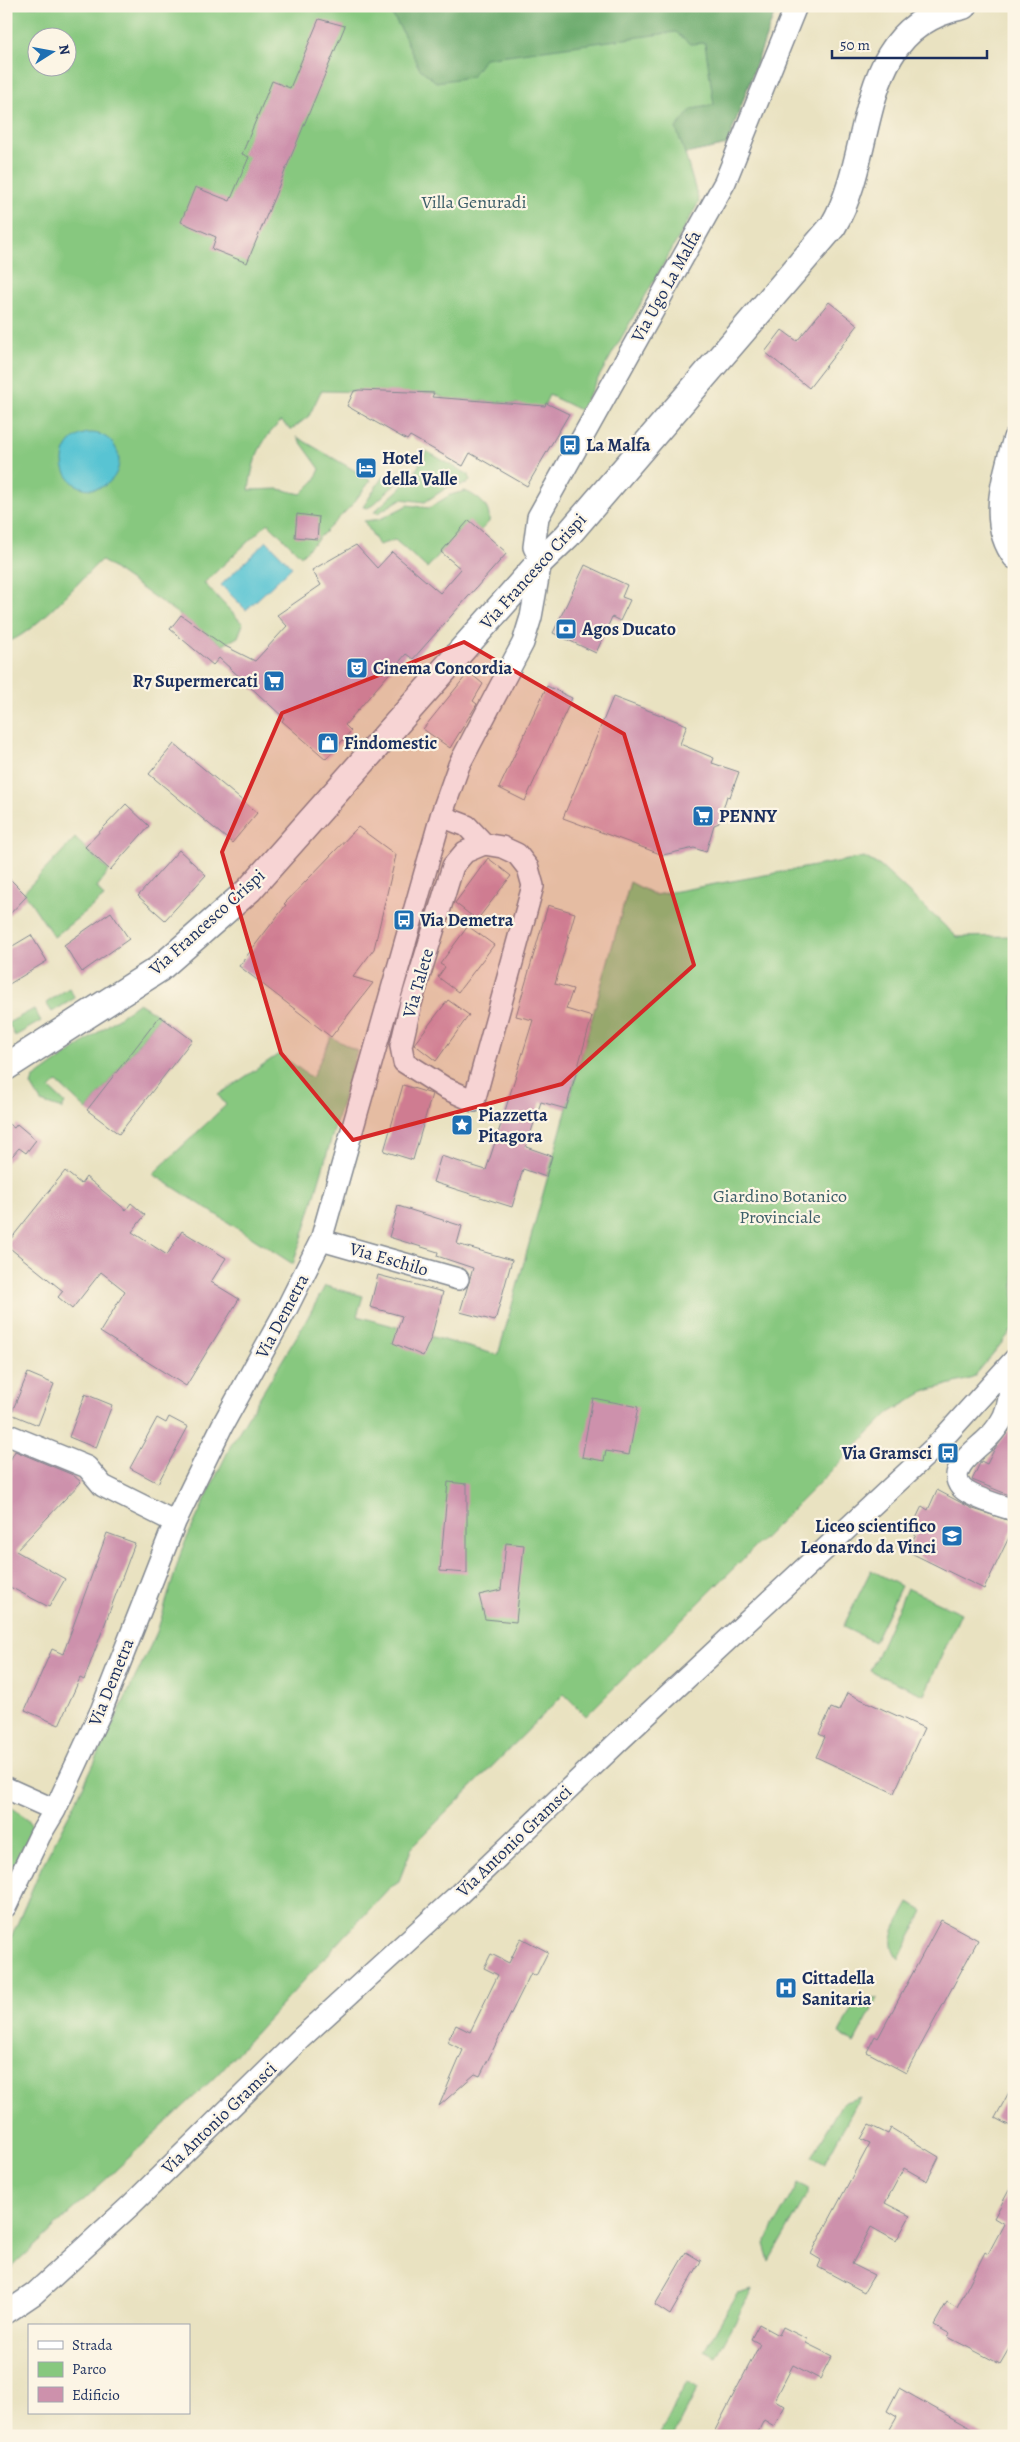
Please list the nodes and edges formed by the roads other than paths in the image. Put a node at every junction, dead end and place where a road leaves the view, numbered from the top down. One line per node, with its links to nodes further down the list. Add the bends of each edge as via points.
1 (796, 6): 5 (street, Via Ugo La Malfa, via 724,182 538,517 534,546)
2 (963, 6): 5 (main road, Via Francesco Crispi, via 921,22 894,47 876,87 846,198 833,226 567,536)
3 (1014, 438): 4 (street, via 1000,490 1000,503 1003,537)
4 (1014, 558)
5 (541, 560): 6 (street, Via Demetra, via 523,643 459,765); 8 (main road, Via Francesco Crispi, via 249,890 159,969)
6 (441, 816): 7 (street, via 467,826); 9 (street, Via Demetra)
7 (484, 844): 7 (street, Via Talete, via 465,852 453,866 401,1046 404,1062 445,1088 474,1101 533,886 528,868 517,854)
8 (6, 1067)
9 (321, 1240): 10 (street, Via Eschilo); 14 (street, Via Demetra)
10 (458, 1279)
11 (1011, 1363): 13 (street, via 1010,1392 1003,1416 990,1437 961,1464 957,1476 964,1490); 18 (street, Via Antonio Gramsci, via 915,1466 300,2039 131,2205 34,2294)
12 (6, 1434): 14 (street, via 87,1467 104,1486)
13 (1014, 1510)
14 (175, 1522): 16 (street, Via Demetra, via 101,1710)
15 (6, 1788): 16 (street)
16 (55, 1810): 17 (street, Via Demetra)
17 (6, 1906)
18 (6, 2313)

